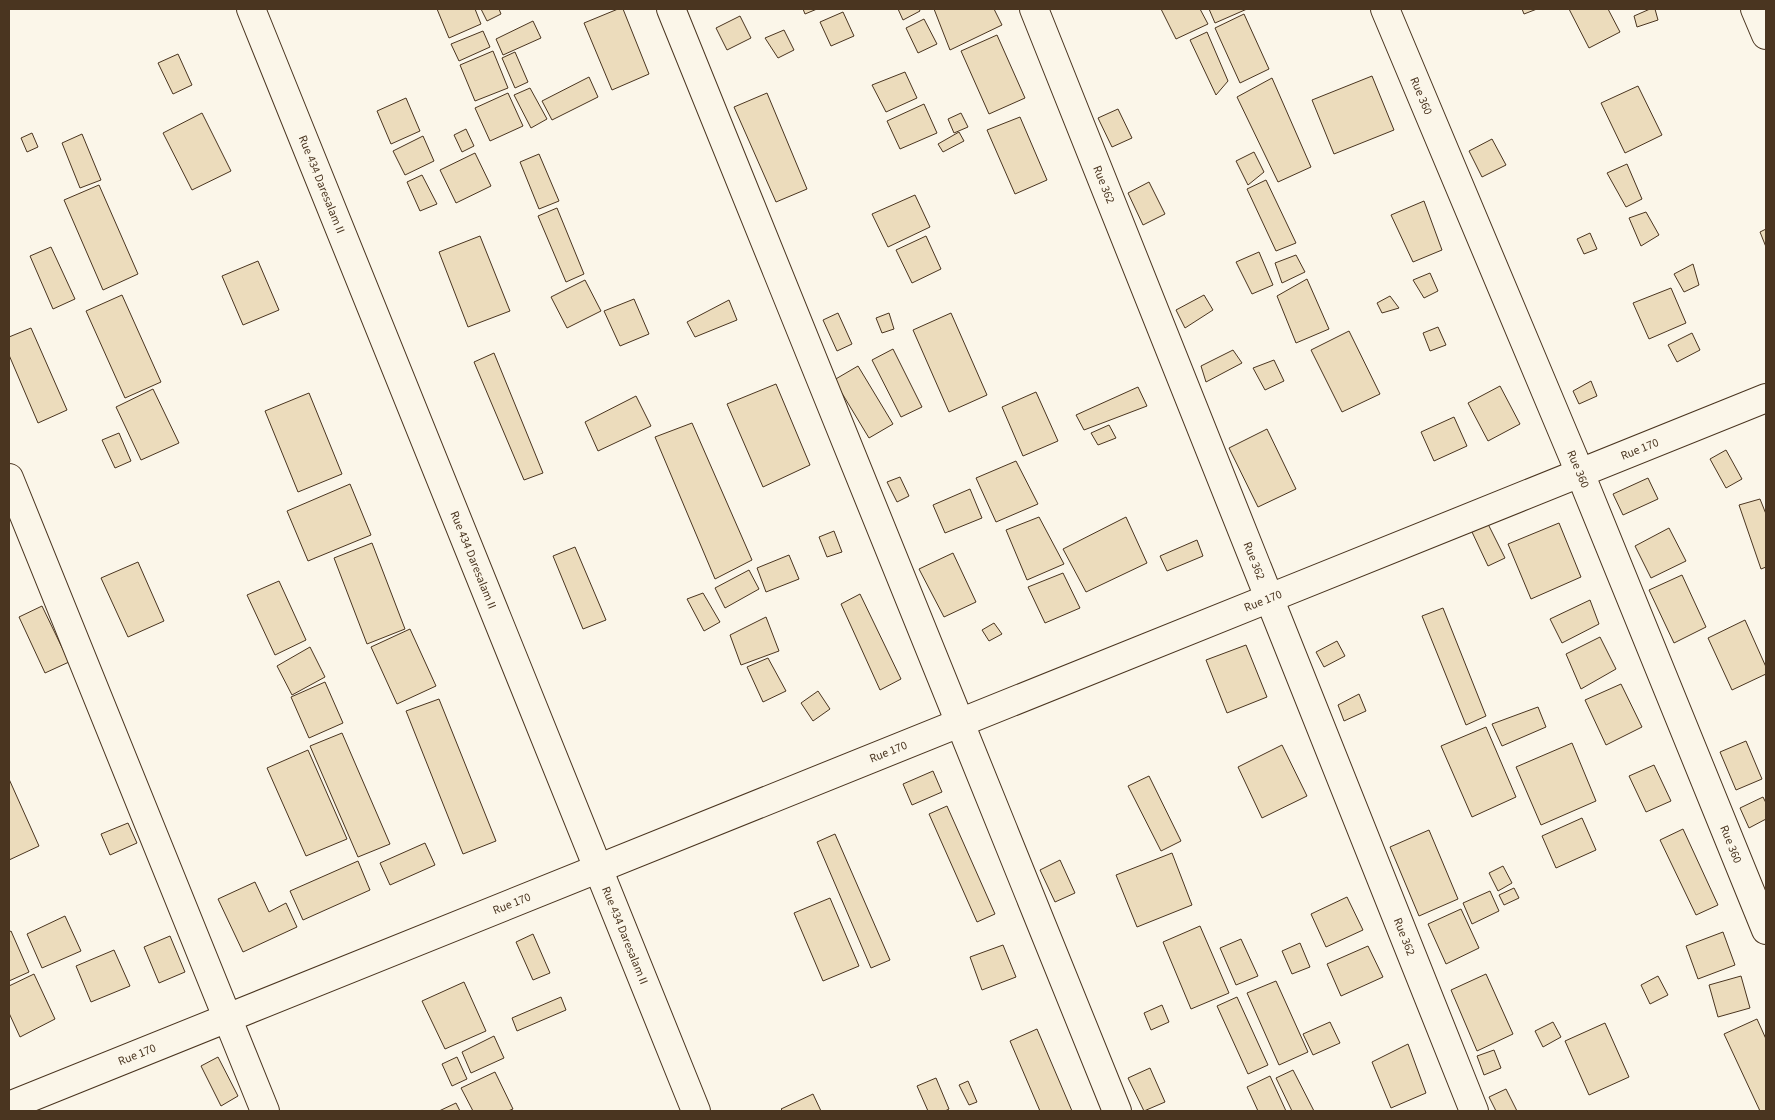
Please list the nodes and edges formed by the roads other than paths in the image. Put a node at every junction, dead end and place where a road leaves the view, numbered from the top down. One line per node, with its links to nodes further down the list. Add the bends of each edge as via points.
1 (251, 9): 12 (street, Rue 434 Daresalam II)
2 (671, 9): 11 (street)
3 (1034, 9): 10 (street, Rue 362)
4 (1385, 9): 8 (street, Rue 360)
5 (1755, 9): 6 (street)
6 (1766, 35)
7 (1766, 398): 8 (street, Rue 170)
8 (1580, 473): 10 (street, Rue 170); 13 (street, Rue 360)
9 (9, 478): 14 (street)
10 (1269, 598): 11 (street, Rue 170); 19 (street, Rue 362)
11 (960, 723): 12 (street, Rue 170); 18 (street)
12 (598, 868): 14 (street, Rue 170); 17 (street, Rue 434 Daresalam II)
13 (1766, 930)
14 (227, 1017): 15 (street, Rue 170); 16 (street)
15 (9, 1106)
16 (265, 1111)
17 (696, 1111)
18 (1117, 1111)
19 (1474, 1111)

